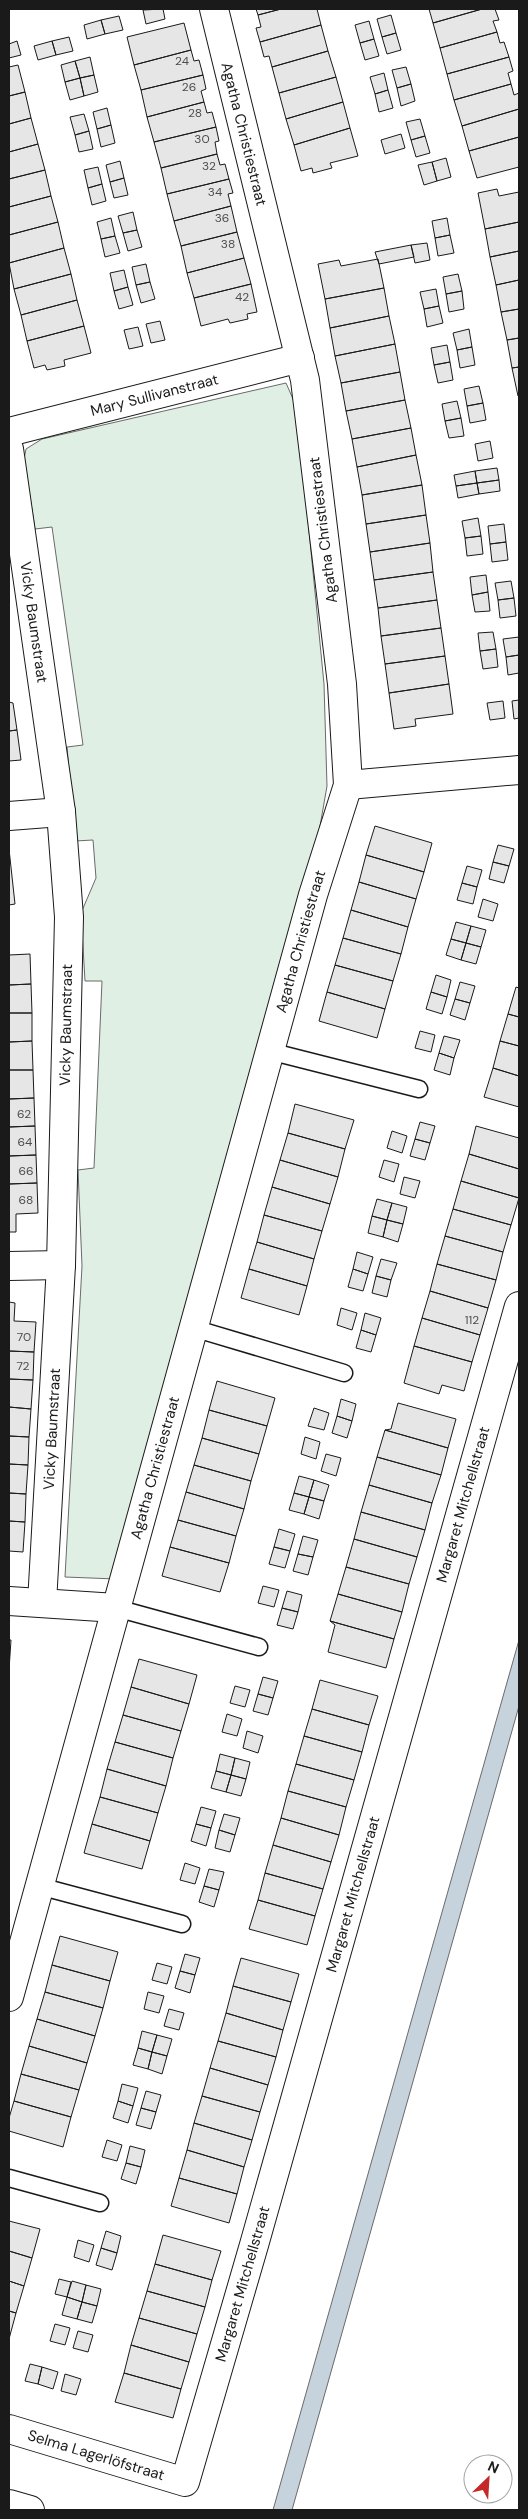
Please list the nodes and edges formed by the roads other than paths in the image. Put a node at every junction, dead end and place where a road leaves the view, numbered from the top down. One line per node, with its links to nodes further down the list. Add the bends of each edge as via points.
1 (214, 9): 2 (street, Agatha Christiestraat)
2 (300, 358): 3 (street, Mary Sullivanstraat); 6 (street, Agatha Christiestraat, via 342,684)
3 (9, 432)
4 (9, 458): 7 (street, Vicky Baumstraat)
5 (519, 770): 6 (street)
6 (348, 785): 9 (street, Agatha Christiestraat)
7 (61, 812): 8 (street); 11 (street, Vicky Baumstraat, via 68,917)
8 (9, 816)
9 (269, 1051): 10 (lane); 14 (street, Agatha Christiestraat)
10 (419, 1089)
11 (61, 1265): 12 (street); 17 (street, Vicky Baumstraat)
12 (9, 1266)
13 (519, 1306): 26 (street, Margaret Mitchellstraat)
14 (193, 1328): 15 (lane); 18 (street, Agatha Christiestraat)
15 (344, 1373)
16 (9, 1601): 17 (street)
17 (42, 1603): 18 (street)
18 (116, 1608): 19 (lane); 20 (street, Agatha Christiestraat)
19 (259, 1646)
20 (39, 1886): 21 (lane); 22 (street, Agatha Christiestraat)
21 (182, 1924)
22 (9, 1997)
23 (9, 2178): 24 (lane)
24 (100, 2203)
25 (9, 2429): 26 (street, Selma Lagerlöfstraat)
26 (185, 2482)
27 (9, 2504): 28 (street)
28 (30, 2510)

